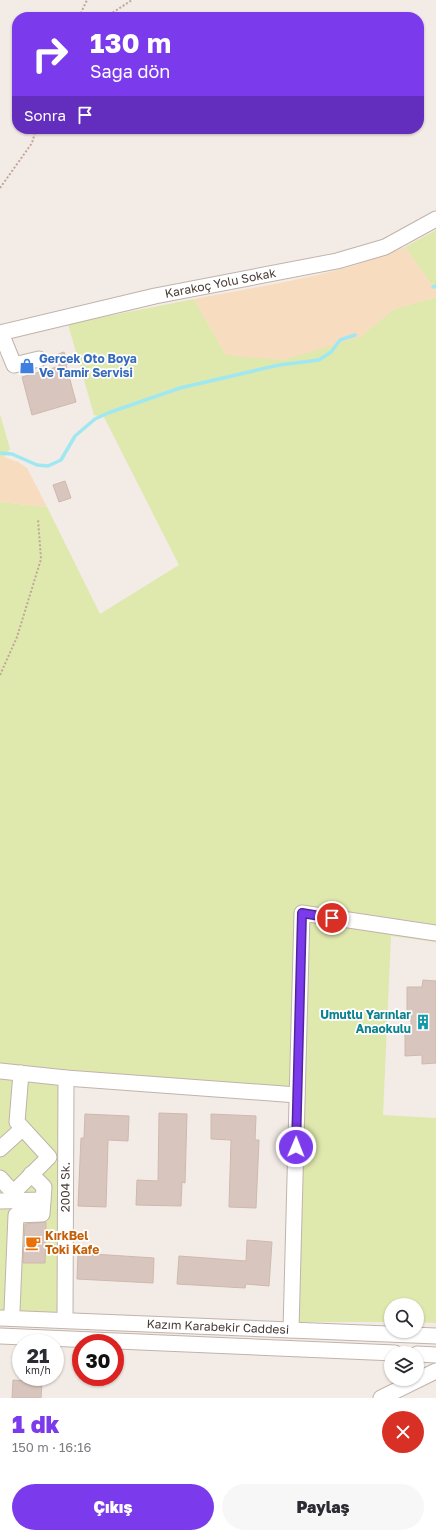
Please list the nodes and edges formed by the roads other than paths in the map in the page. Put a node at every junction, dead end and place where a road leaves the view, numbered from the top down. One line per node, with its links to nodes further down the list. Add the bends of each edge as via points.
1 (436, 219): 2 (street, Karakoç Yolu Sokak, via 385,247 337,261 155,296)
2 (0, 333): 3 (street, via 14,365)
3 (39, 359)
4 (436, 933): 8 (street, via 302,913)
5 (0, 1071): 6 (street)
6 (21, 1074): 7 (street); 9 (street, via 17,1122)
7 (66, 1078): 8 (street); 15 (street, 2004 Sk.)
8 (297, 1095): 18 (street)
9 (22, 1129): 10 (street); 11 (street, via 49,1157)
10 (0, 1149)
11 (32, 1174): 12 (street, via 16,1190 9,1188); 14 (street, via 44,1187)
12 (0, 1178)
13 (0, 1201): 14 (street)
14 (43, 1202): 15 (street); 16 (street, via 42,1214 16,1215)
15 (65, 1203): 17 (street, 2004 Sk.)
16 (6, 1315): 17 (street, Kazım Karabekir Caddesi)
17 (64, 1320): 18 (street, Kazım Karabekir Caddesi)
18 (291, 1330): 20 (street, Kazım Karabekir Caddesi)
19 (0, 1336): 21 (street, Kazım Karabekir Caddesi)
20 (436, 1336)
21 (384, 1353)
22 (424, 1354): 23 (street)
23 (436, 1355)
24 (436, 1371): 25 (street)
25 (381, 1398)

